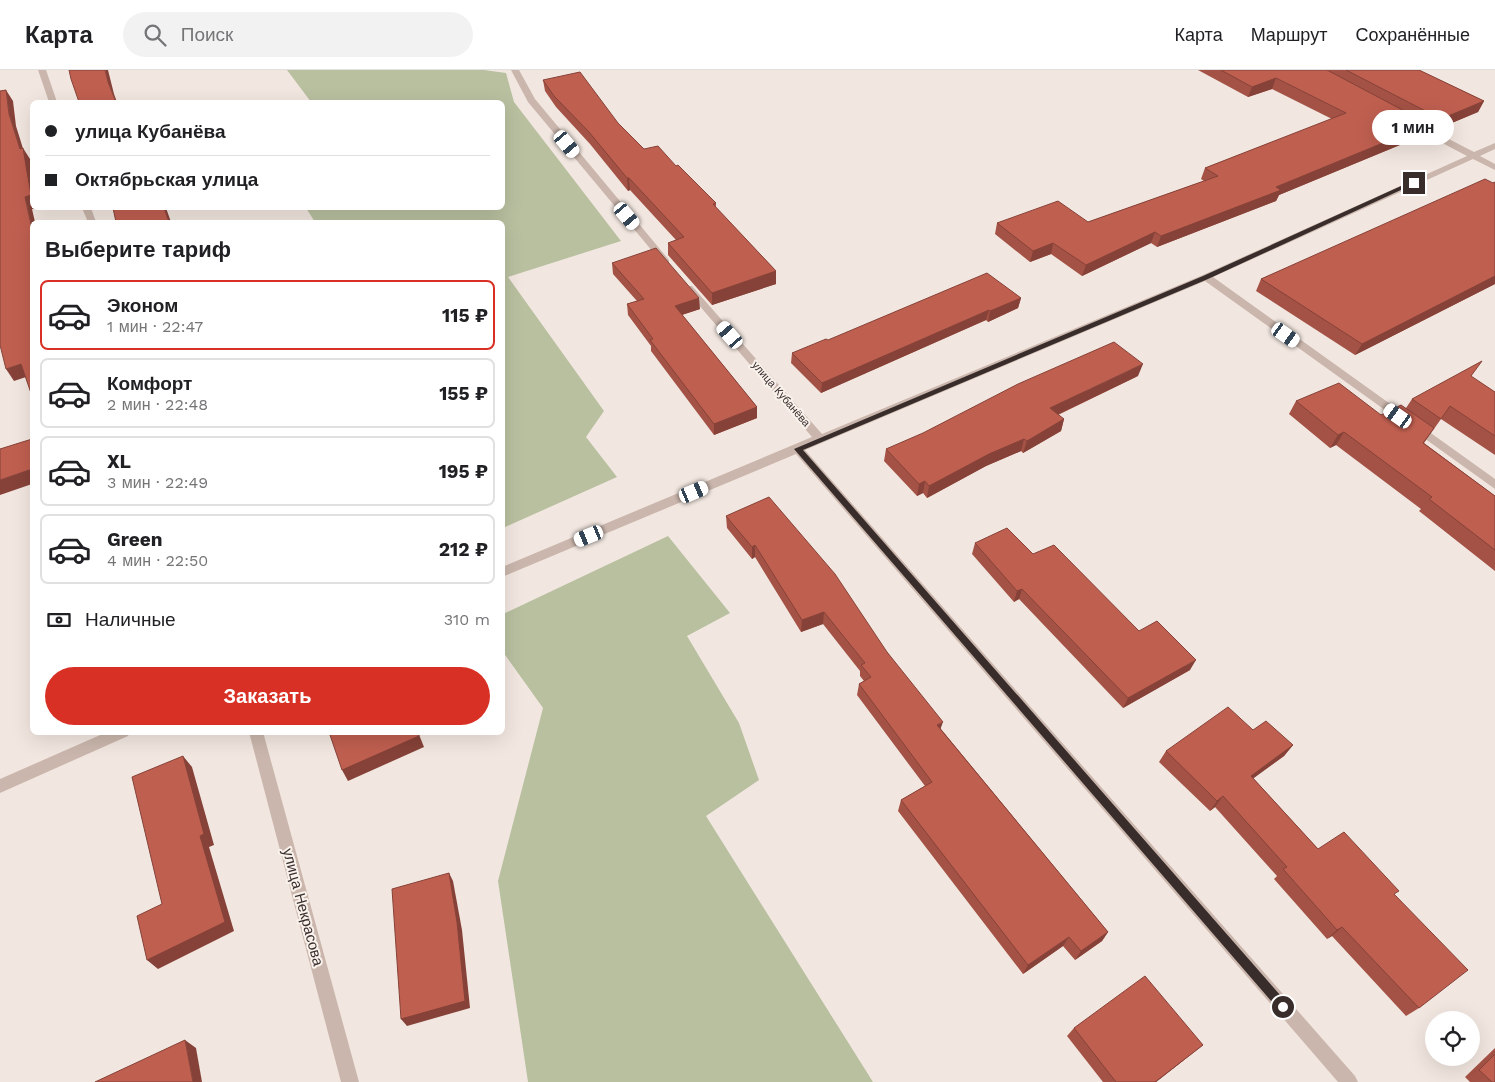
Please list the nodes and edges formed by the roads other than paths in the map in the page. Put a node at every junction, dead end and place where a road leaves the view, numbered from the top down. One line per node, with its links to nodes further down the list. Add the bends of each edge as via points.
1 (42, 70): 3 (street)
2 (515, 70): 8 (street, via 531,100)
3 (52, 100)
4 (1405, 120): 6 (street)
5 (1495, 146): 6 (street)
6 (1473, 156): 7 (street); 9 (street)
7 (1495, 167)
8 (671, 268)
9 (1206, 277): 11 (street); 13 (street)
10 (684, 283): 11 (street, улица Кубанёва)
11 (820, 439): 12 (street)
12 (798, 449): 14 (street); 19 (street)
13 (1495, 485)
14 (505, 571)
15 (116, 735): 17 (street)
16 (257, 735): 18 (street, улица Некрасова)
17 (0, 786)
18 (350, 1082)
19 (1348, 1082)

